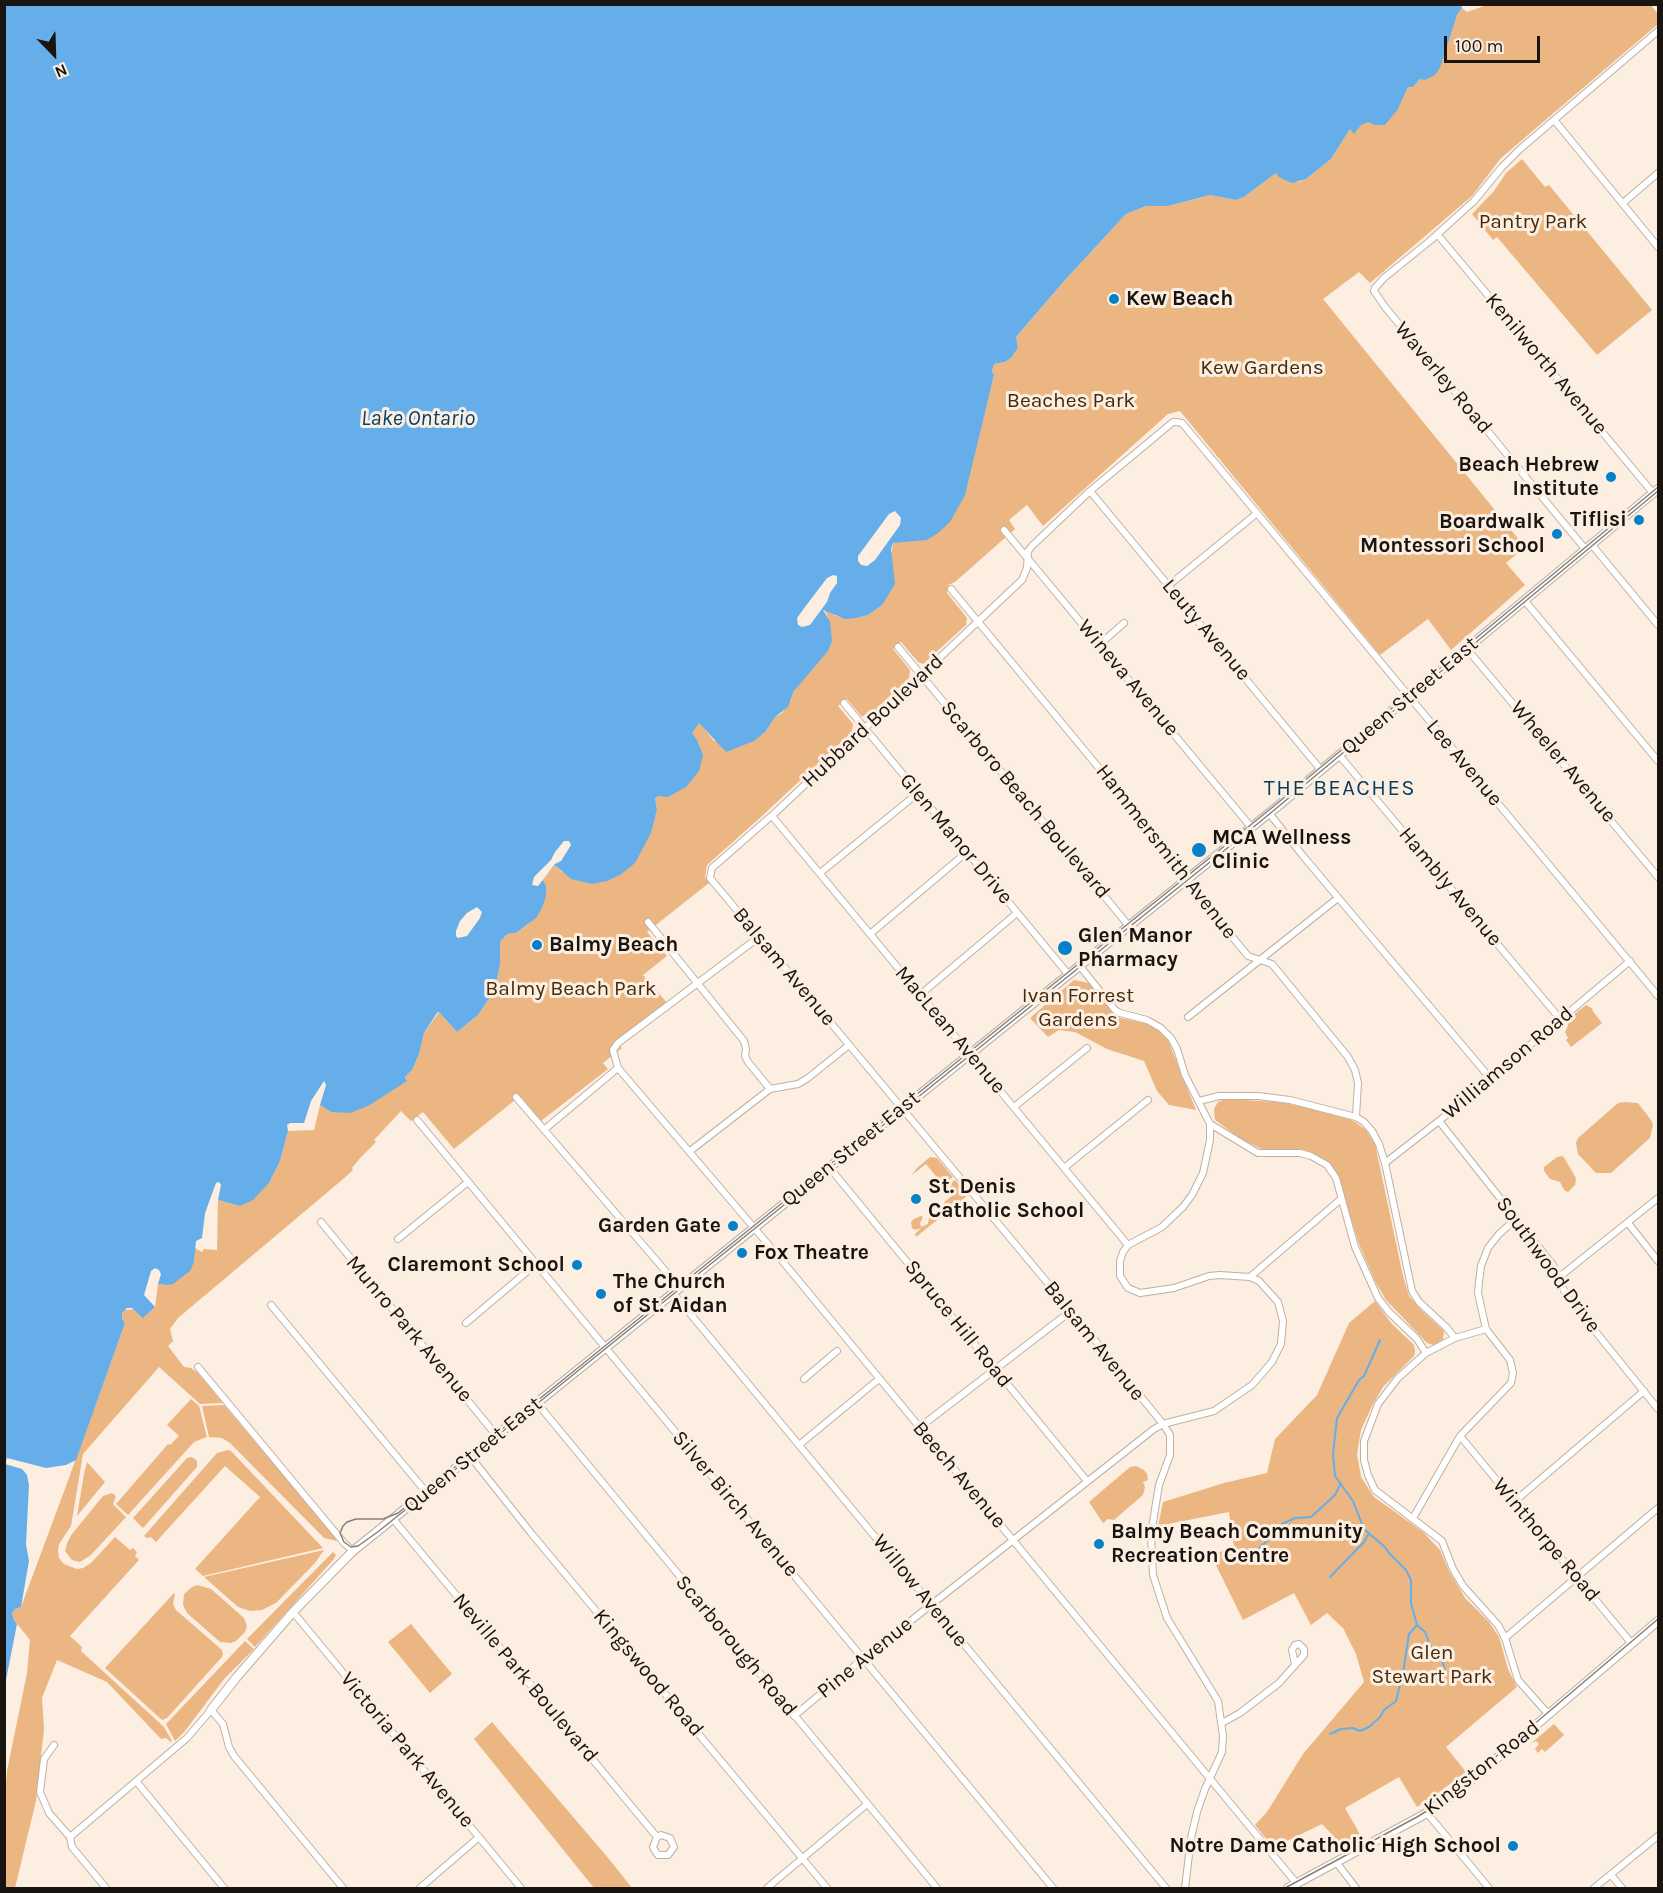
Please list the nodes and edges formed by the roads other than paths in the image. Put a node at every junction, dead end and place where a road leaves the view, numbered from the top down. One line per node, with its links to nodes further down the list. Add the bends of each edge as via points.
1 (1659, 31): 2 (street)
2 (1555, 121): 4 (street); 5 (street, via 1510,158 1483,192)
3 (1659, 173): 4 (street)
4 (1623, 203): 6 (street)
5 (1437, 234): 9 (street, Kenilworth Avenue); 12 (street, Waverley Road, via 1375,288 1375,294)
6 (1659, 247)
7 (1176, 422): 8 (street, Hubbard Boulevard); 10 (street, Lee Avenue, via 1182,423)
8 (1090, 491): 13 (street, Hubbard Boulevard, via 1032,546); 14 (street, Leuty Avenue)
9 (1656, 491): 12 (main road, Queen Street East)
10 (1256, 514): 14 (street); 24 (street, Lee Avenue)
11 (1004, 530): 13 (street, Wineva Avenue)
12 (1589, 547): 16 (main road, Queen Street East); 19 (street, Waverley Road)
13 (1028, 557): 17 (street, Hubbard Boulevard, via 1022,580); 20 (street, Wineva Avenue)
14 (1168, 586): 29 (street, Leuty Avenue)
15 (951, 589): 17 (street, Hammersmith Avenue)
16 (1525, 601): 22 (main road, Queen Street East); 28 (street)
17 (979, 621): 23 (street, Hubbard Boulevard); 38 (street, Hammersmith Avenue)
18 (1124, 623): 20 (street)
19 (1659, 625)
20 (1100, 644): 33 (street, Wineva Avenue)
21 (898, 647): 23 (street, Scarboro Beach Boulevard)
22 (1467, 649): 24 (main road, Queen Street East); 36 (street, Wheeler Avenue)
23 (921, 675): 26 (street, Hubbard Boulevard); 42 (street, Scarboro Beach Boulevard)
24 (1409, 697): 27 (main road, Queen Street East); 46 (street, Lee Avenue)
25 (844, 703): 26 (street, Glen Manor Drive)
26 (864, 729): 30 (street, Glen Manor Drive); 32 (street, Hubbard Boulevard)
27 (1339, 755): 29 (main road, Queen Street East); 53 (street, Hambly Avenue)
28 (1659, 761)
29 (1321, 770): 31 (main road, Queen Street East)
30 (918, 793): 34 (street, Glen Manor Drive); 35 (street)
31 (1269, 813): 33 (main road, Queen Street East); 39 (street)
32 (772, 816): 35 (street, MacLean Avenue); 37 (street, Hubbard Boulevard, via 712,868)
33 (1251, 827): 38 (main road, Queen Street East)
34 (966, 852): 40 (street, Glen Manor Drive); 43 (street)
35 (820, 873): 43 (street, MacLean Avenue)
36 (1659, 877)
37 (710, 878): 44 (street, Balsam Avenue)
38 (1187, 878): 42 (main road, Queen Street East); 45 (street, Hammersmith Avenue, via 1248,956)
39 (1338, 898): 45 (street); 58 (street)
40 (1017, 913): 48 (street, Glen Manor Drive); 50 (street)
41 (648, 922): 49 (street)
42 (1129, 926): 47 (main road, Queen Street East)
43 (870, 934): 50 (street, MacLean Avenue)
44 (759, 937): 49 (street); 54 (street, Balsam Avenue)
45 (1259, 961): 52 (street); 65 (street, Hammersmith Avenue, via 1272,964 1352,1063 1358,1083)
46 (1630, 961): 51 (street, Lee Avenue); 53 (street, Williamson Road)
47 (1079, 965): 48 (main road, Queen Street East); 62 (street, via 1115,1010 1147,1020 1171,1038)
48 (1068, 974): 56 (main road, Queen Street East)
49 (699, 983): 57 (street, via 618,1043 613,1050); 59 (street, via 744,1041 748,1062)
50 (921, 994): 56 (street, MacLean Avenue)
51 (1659, 996)
52 (1188, 1017)
53 (1561, 1020): 58 (street, Williamson Road)
54 (849, 1046): 59 (street, via 798,1084); 64 (street, Balsam Avenue)
55 (1087, 1048): 63 (street)
56 (970, 1054): 63 (street, MacLean Avenue); 64 (main road, Queen Street East)
57 (618, 1068): 69 (street); 70 (street, Beech Avenue)
58 (1490, 1078): 67 (street, Williamson Road)
59 (770, 1089): 70 (street)
60 (516, 1098): 69 (street, Willow Avenue)
61 (1148, 1100): 73 (street)
62 (1199, 1101): 65 (street, via 1219,1096 1270,1098); 68 (street)
63 (1014, 1107): 73 (street, MacLean Avenue)
64 (902, 1108): 72 (main road, Queen Street East); 89 (street, Balsam Avenue)
65 (1356, 1117): 71 (street, via 1372,1131)
66 (417, 1120): 74 (street, Silver Birch Avenue)
67 (1439, 1121): 71 (street, Williamson Road); 77 (street, Southwood Drive)
68 (1210, 1124): 76 (street, via 1258,1153 1300,1153 1322,1161 1334,1173); 82 (street, via 1203,1173 1192,1195 1162,1227)
69 (545, 1129): 87 (street, Willow Avenue)
70 (690, 1151): 80 (street, Beech Avenue)
71 (1385, 1163): 92 (street, via 1412,1291)
72 (829, 1167): 80 (main road, Queen Street East); 97 (street, Spruce Hill Road)
73 (1064, 1168): 82 (street, MacLean Avenue)
74 (468, 1182): 81 (street); 84 (street, Silver Birch Avenue)
75 (1659, 1198): 79 (street)
76 (1341, 1199): 85 (street); 95 (street, via 1355,1247 1378,1298)
77 (1517, 1218): 86 (street, Southwood Drive, via 1553,1265); 91 (street, via 1488,1248 1481,1266 1478,1293)
78 (321, 1222): 105 (street, Munro Park Avenue)
79 (1628, 1223): 83 (street); 86 (street)
80 (754, 1228): 87 (main road, Queen Street East); 99 (street, Beech Avenue)
81 (398, 1239)
82 (1128, 1245): 85 (street, via 1120,1261 1120,1276 1128,1288 1140,1293 1174,1288 1209,1276)
83 (1659, 1261)
84 (536, 1264): 90 (street); 93 (street, Silver Birch Avenue)
85 (1250, 1277): 103 (street, via 1271,1293 1282,1315 1283,1336 1272,1362 1252,1385 1214,1411)
86 (1557, 1277): 100 (street, Southwood Drive, via 1566,1295)
87 (676, 1290): 93 (main road, Queen Street East); 107 (street, Willow Avenue)
88 (271, 1305): 110 (street)
89 (1071, 1311): 97 (street); 103 (street, Balsam Avenue)
90 (466, 1323)
91 (1486, 1329): 92 (street); 106 (street, via 1510,1360 1511,1383)
92 (1455, 1338): 95 (street)
93 (606, 1347): 101 (main road, Queen Street East); 123 (street, Silver Birch Avenue)
94 (837, 1351): 98 (street)
95 (1426, 1353): 113 (street, via 1387,1390 1364,1441 1364,1460 1375,1490)
96 (198, 1367): 116 (street)
97 (995, 1369): 104 (street); 109 (street, Spruce Hill Road)
98 (804, 1379)
99 (879, 1379): 104 (street, Beech Avenue); 107 (street)
100 (1644, 1391): 102 (street, Southwood Drive); 111 (street)
101 (537, 1403): 105 (main road, Queen Street East); 127 (street, Scarborough Road)
102 (1659, 1409)
103 (1163, 1424): 109 (street, Pine Avenue); 128 (street, Balsam Avenue, via 1170,1435 1171,1448 1152,1526 1153,1575 1167,1618 1213,1692)
104 (920, 1428): 115 (street, Beech Avenue)
105 (496, 1435): 108 (main road, Queen Street East)
106 (1460, 1436): 111 (street, Winthorpe Road); 113 (street)
107 (800, 1445): 118 (street, Willow Avenue)
108 (470, 1456): 110 (main road, Queen Street East); 138 (street, Kingswood Road)
109 (1087, 1481): 115 (street, Pine Avenue)
110 (426, 1492): 114 (main road, Queen Street East)
111 (1515, 1501): 117 (street, Winthorpe Road)
112 (1659, 1508): 117 (street)
113 (1413, 1518): 121 (street, via 1442,1541 1463,1586)
114 (393, 1519): 116 (main road, Queen Street East); 137 (street, Neville Park Boulevard)
115 (1014, 1541): 118 (street, Pine Avenue); 130 (street, Beech Avenue)
116 (353, 1551): 119 (street, Queen Street East)
117 (1578, 1577): 121 (street); 122 (street, Winthorpe Road)
118 (932, 1604): 123 (street, Pine Avenue); 151 (street, Willow Avenue)
119 (292, 1612): 125 (street, Queen Street East); 136 (street, Victoria Park Avenue)
120 (1659, 1621): 122 (main road, Kingston Road)
121 (1505, 1638): 126 (street, via 1518,1680)
122 (1632, 1644): 126 (main road, Kingston Road)
123 (863, 1659): 127 (street, Pine Avenue); 150 (street, Silver Birch Avenue)
124 (1295, 1665): 128 (street, via 1269,1692)
125 (211, 1710): 131 (street, Queen Street East, via 187,1738); 144 (street, via 223,1724 234,1756)
126 (1549, 1715): 133 (main road, Kingston Road)
127 (794, 1716): 132 (street, Scarborough Road)
128 (1222, 1723): 130 (street, Balsam Avenue, via 1222,1752)
129 (54, 1745): 135 (street, via 44,1759 40,1792 49,1813)
130 (1209, 1779): 141 (street, Beech Avenue, via 1266,1845); 152 (street, Balsam Avenue, via 1191,1838)
131 (136, 1781): 135 (street, Queen Street East); 143 (street)
132 (866, 1805): 138 (street); 149 (street, Scarborough Road)
133 (1427, 1813): 139 (main road, Kingston Road); 154 (street)
134 (1659, 1836): 140 (street)
135 (70, 1837): 142 (street, via 72,1847)
136 (478, 1838): 145 (street); 146 (street, Victoria Park Avenue)
137 (657, 1838)
138 (803, 1859): 147 (street); 148 (street, Kingswood Road)
139 (1336, 1862): 141 (main road, Kingston Road); 153 (street)
140 (1611, 1875): 155 (street); 156 (street)
141 (1292, 1886)
142 (106, 1888)
143 (224, 1888)
144 (343, 1888)
145 (420, 1888)
146 (521, 1888)
147 (767, 1888)
148 (827, 1888)
149 (937, 1888)
150 (1053, 1888)
151 (1166, 1888)
152 (1185, 1888)
153 (1356, 1888)
154 (1489, 1888)
155 (1594, 1888)
156 (1622, 1888)

